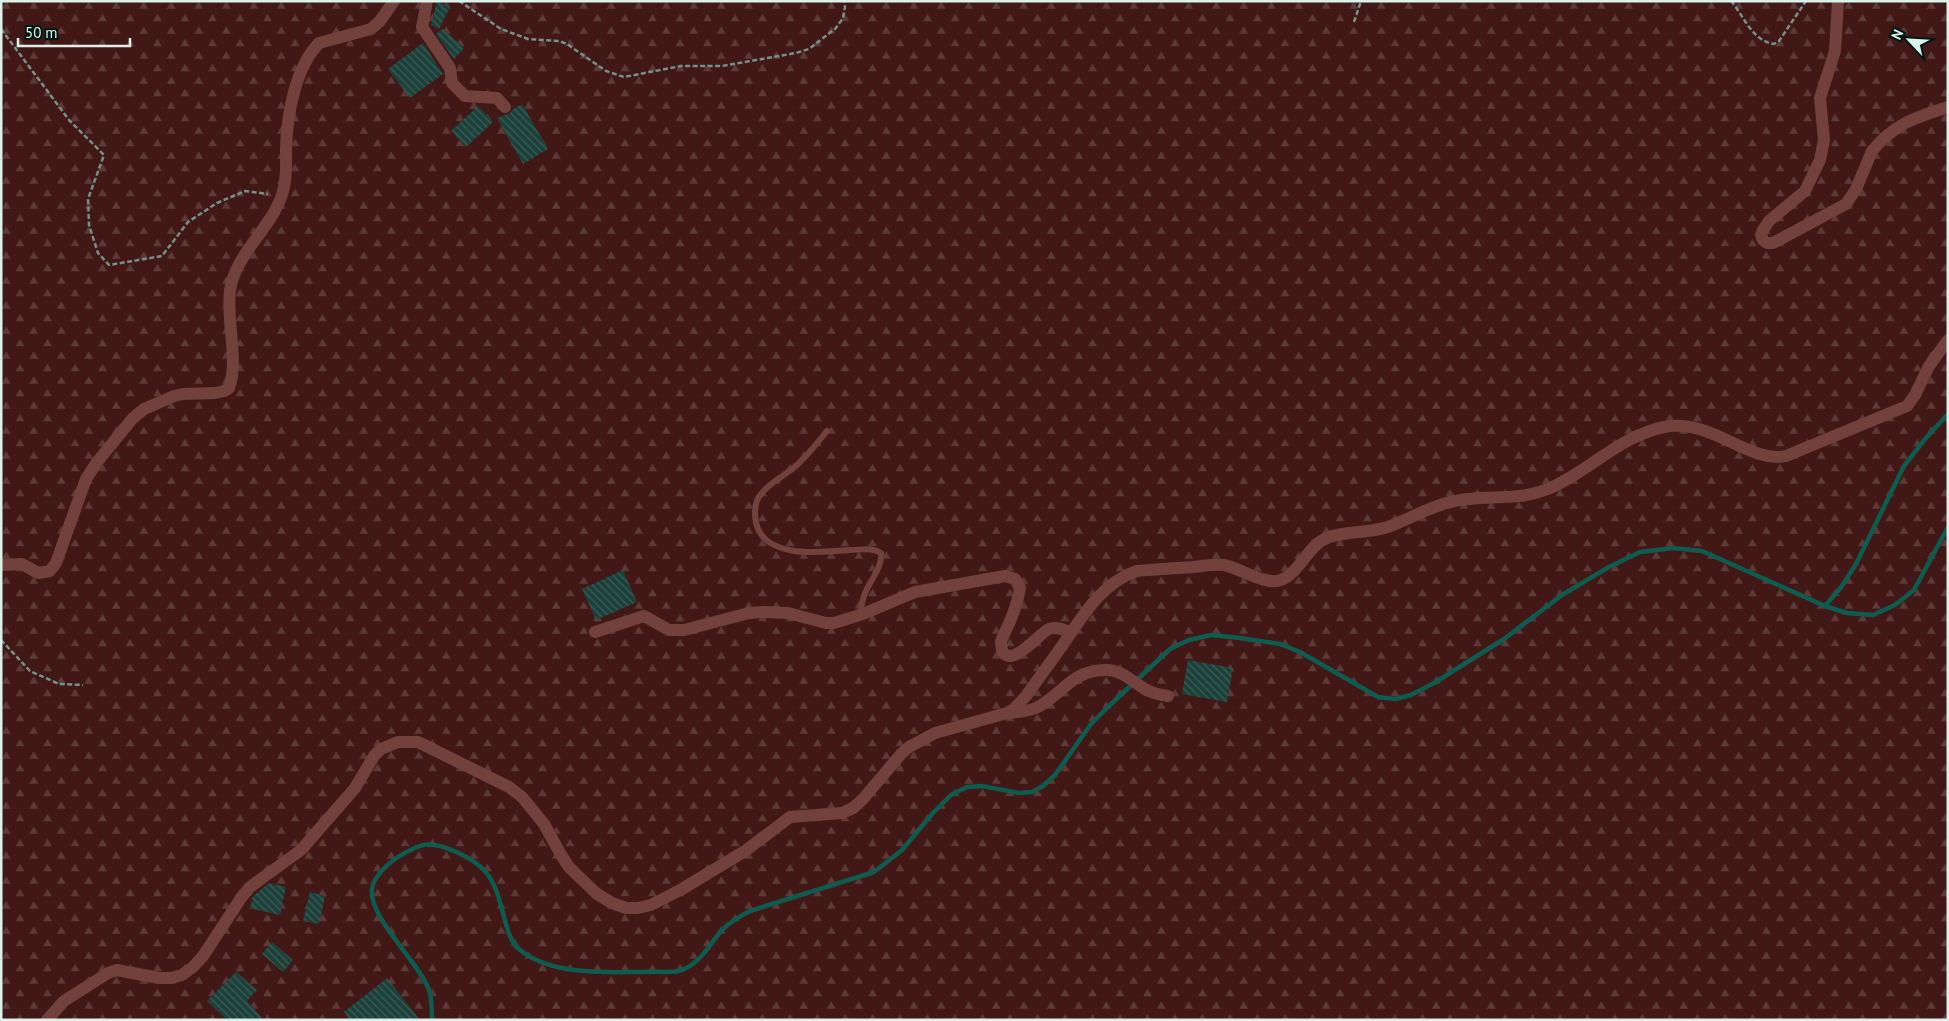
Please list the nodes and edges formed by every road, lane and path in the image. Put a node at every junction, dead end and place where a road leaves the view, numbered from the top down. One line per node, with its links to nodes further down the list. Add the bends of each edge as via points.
1 (394, 1): 13 (street, via 380,22 371,29 319,43 313,49 305,63 288,115 285,179)
2 (428, 1): 11 (street, via 422,27 450,68 452,83 465,96 497,98)
3 (459, 1): 4 (path, via 501,29 528,39 567,44 606,71 624,77 681,66 722,66 809,49 836,28 846,7)
4 (844, 1)
5 (1361, 1): 9 (path)
6 (1731, 1): 7 (path, via 1747,26 1762,40 1774,44)
7 (1806, 1)
8 (1838, 1): 12 (street, via 1833,61 1820,98 1824,140 1820,160 1805,191 1769,221 1762,230 1762,240 1773,243 1839,209 1851,198 1877,145 1906,121)
9 (1354, 22)
10 (1, 29): 13 (path, via 69,120 104,155 88,199 89,224 98,252 109,265 162,256 188,222 217,203 245,191)
11 (505, 107)
12 (1948, 107)
13 (281, 196): 16 (street, via 232,279 229,306 230,388 224,392 174,396 144,409 86,479 56,563 50,571 38,573 22,564)
14 (1948, 340): 19 (street, via 1933,359 1907,406 1786,456 1769,458 1694,427 1664,427 1632,438 1562,482 1535,494 1454,501 1388,527 1328,538 1314,547 1281,580 1267,580 1215,565 1126,574 1105,590)
15 (828, 431): 17 (lane, via 799,463 761,494 754,514 762,534 778,548 811,552 870,549 880,553 881,561 866,592)
16 (1, 566)
17 (860, 616): 18 (street, via 826,623 788,613 749,613 684,630 668,630 644,616); 19 (street, via 915,592 1005,576 1015,579 1020,588 1016,607 1001,642 1005,654 1021,653 1051,628)
18 (595, 632)
19 (1071, 632): 23 (street, via 1026,696)
20 (1, 640): 21 (path, via 30,671 59,684)
21 (83, 685)
22 (1168, 696): 23 (street, via 1147,690 1123,674 1110,670 1093,671 1075,678 1039,707 1027,712)
23 (1007, 713): 24 (street, via 962,724 921,740 901,754 853,808 842,813 790,817 745,851 682,889 638,908 619,906 598,894 569,867 544,824 522,797 509,787 418,742 388,745 374,756 355,788 301,850 240,898 193,967 172,978 117,970 108,973 64,1001)
24 (47, 1020)

